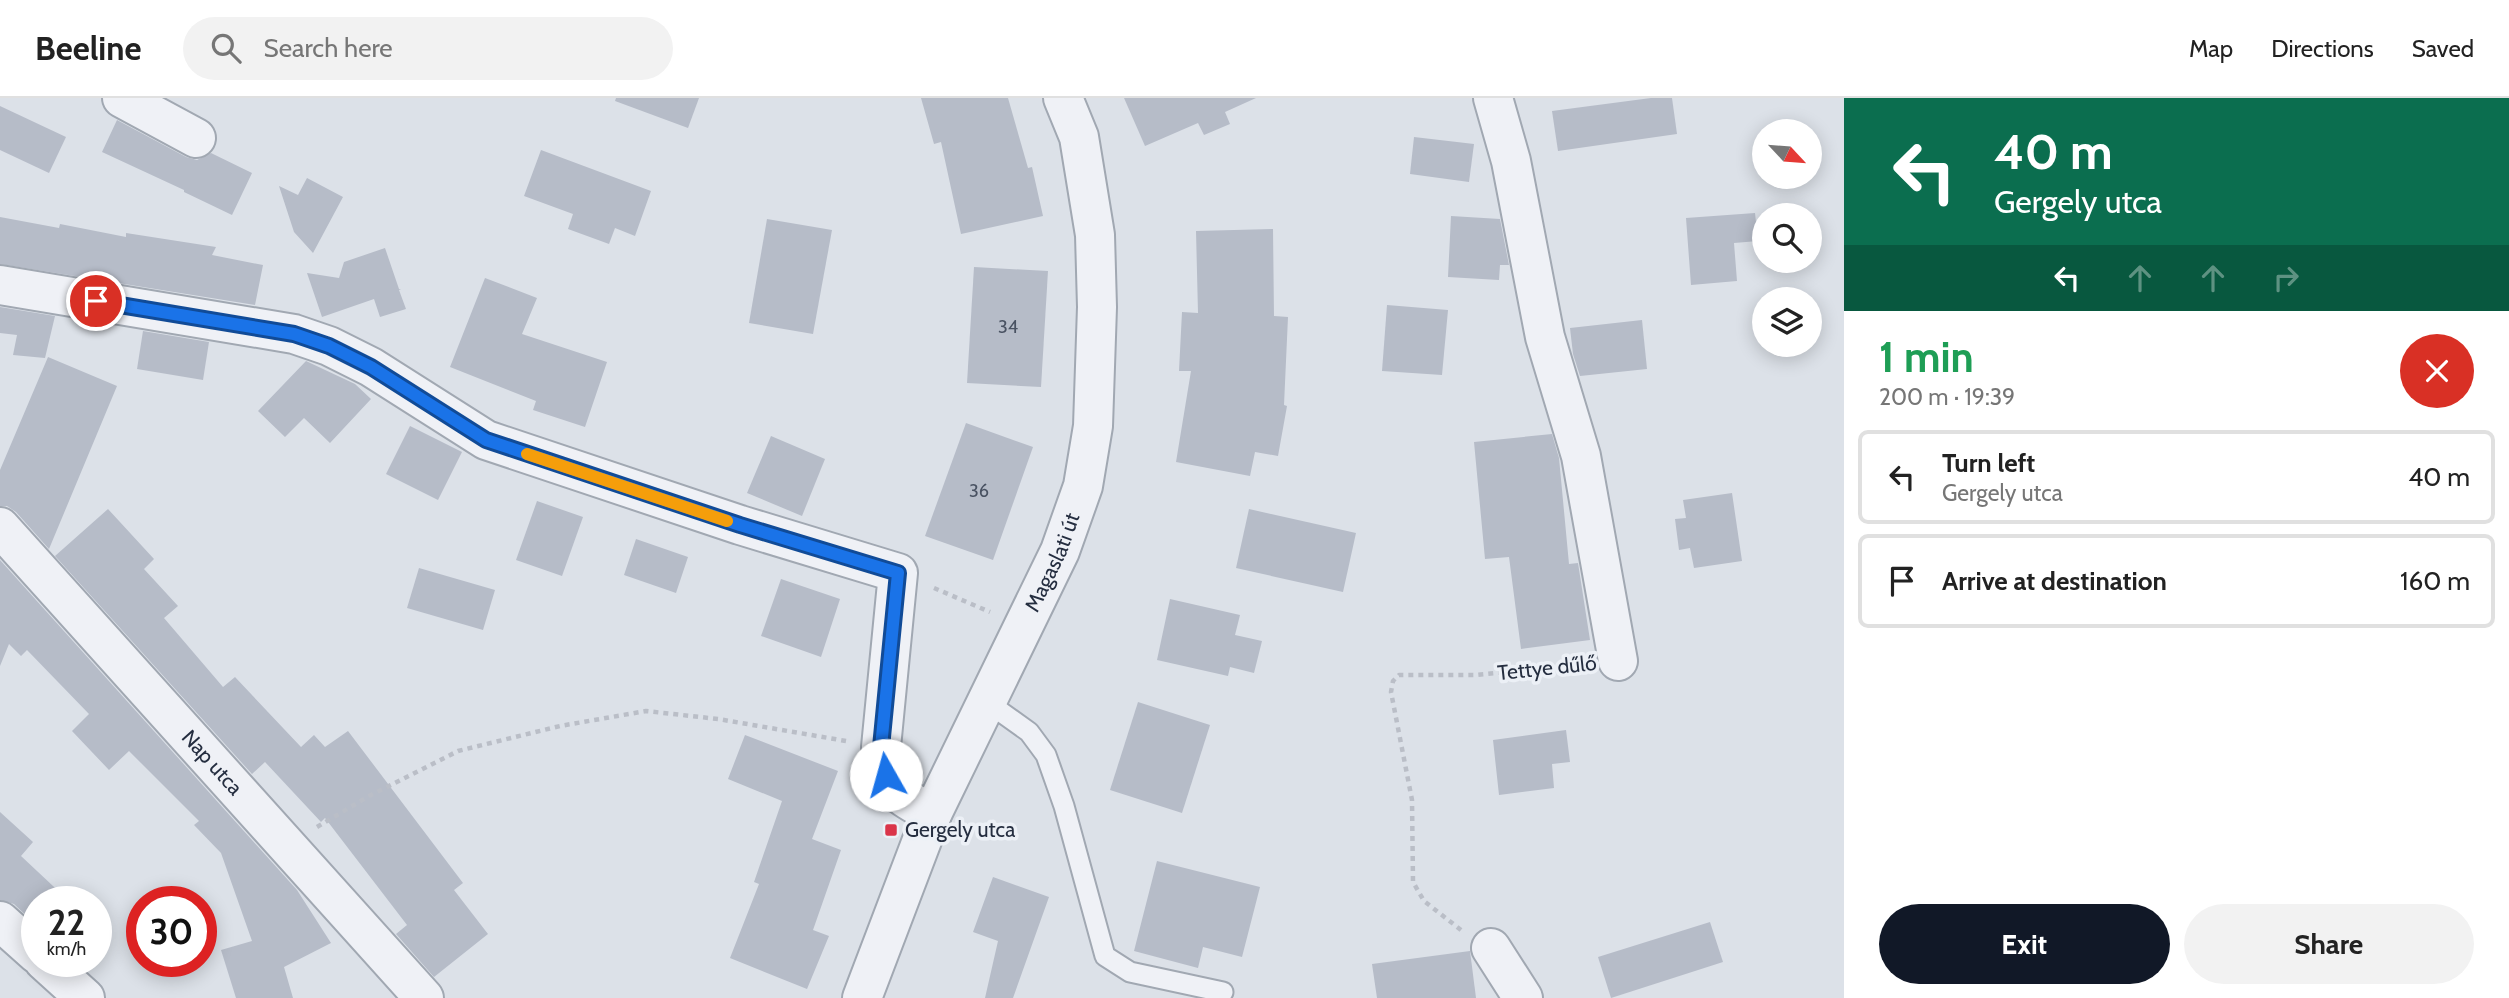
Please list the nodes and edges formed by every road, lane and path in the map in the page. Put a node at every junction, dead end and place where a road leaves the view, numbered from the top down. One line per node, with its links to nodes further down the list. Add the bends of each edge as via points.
1 (122, 98): 4 (street)
2 (1063, 98): 8 (street, Magaslati út, via 1079,137 1096,235 1093,426 1083,485 1060,551)
3 (1493, 98): 9 (street, Tettye dűlő, via 1511,161 1545,337 1581,456)
4 (196, 138)
5 (0, 285): 7 (street, via 294,334 371,367 486,440)
6 (0, 527): 13 (street, Nap utca)
7 (898, 573): 8 (path); 11 (street)
8 (1025, 627): 10 (street, Magaslati út)
9 (1618, 661): 16 (path, Tettye dűlő, via 1475,675 1399,675 1393,681 1391,692 1412,800 1413,882 1424,901 1452,925)
10 (988, 702): 12 (street, Magaslati út); 18 (lane, via 1029,732 1046,755 1105,956 1130,972)
11 (881, 747): 12 (street, via 886,775 896,793); 13 (path, via 646,711 572,723 458,751)
12 (932, 814): 21 (street, Magaslati út)
13 (286, 845): 20 (street, Nap utca)
14 (0, 921): 15 (street)
15 (21, 940)
16 (1491, 948): 22 (street)
17 (62, 977): 19 (street)
18 (1223, 992)
19 (85, 998)
20 (424, 998)
21 (862, 998)
22 (1523, 998)

